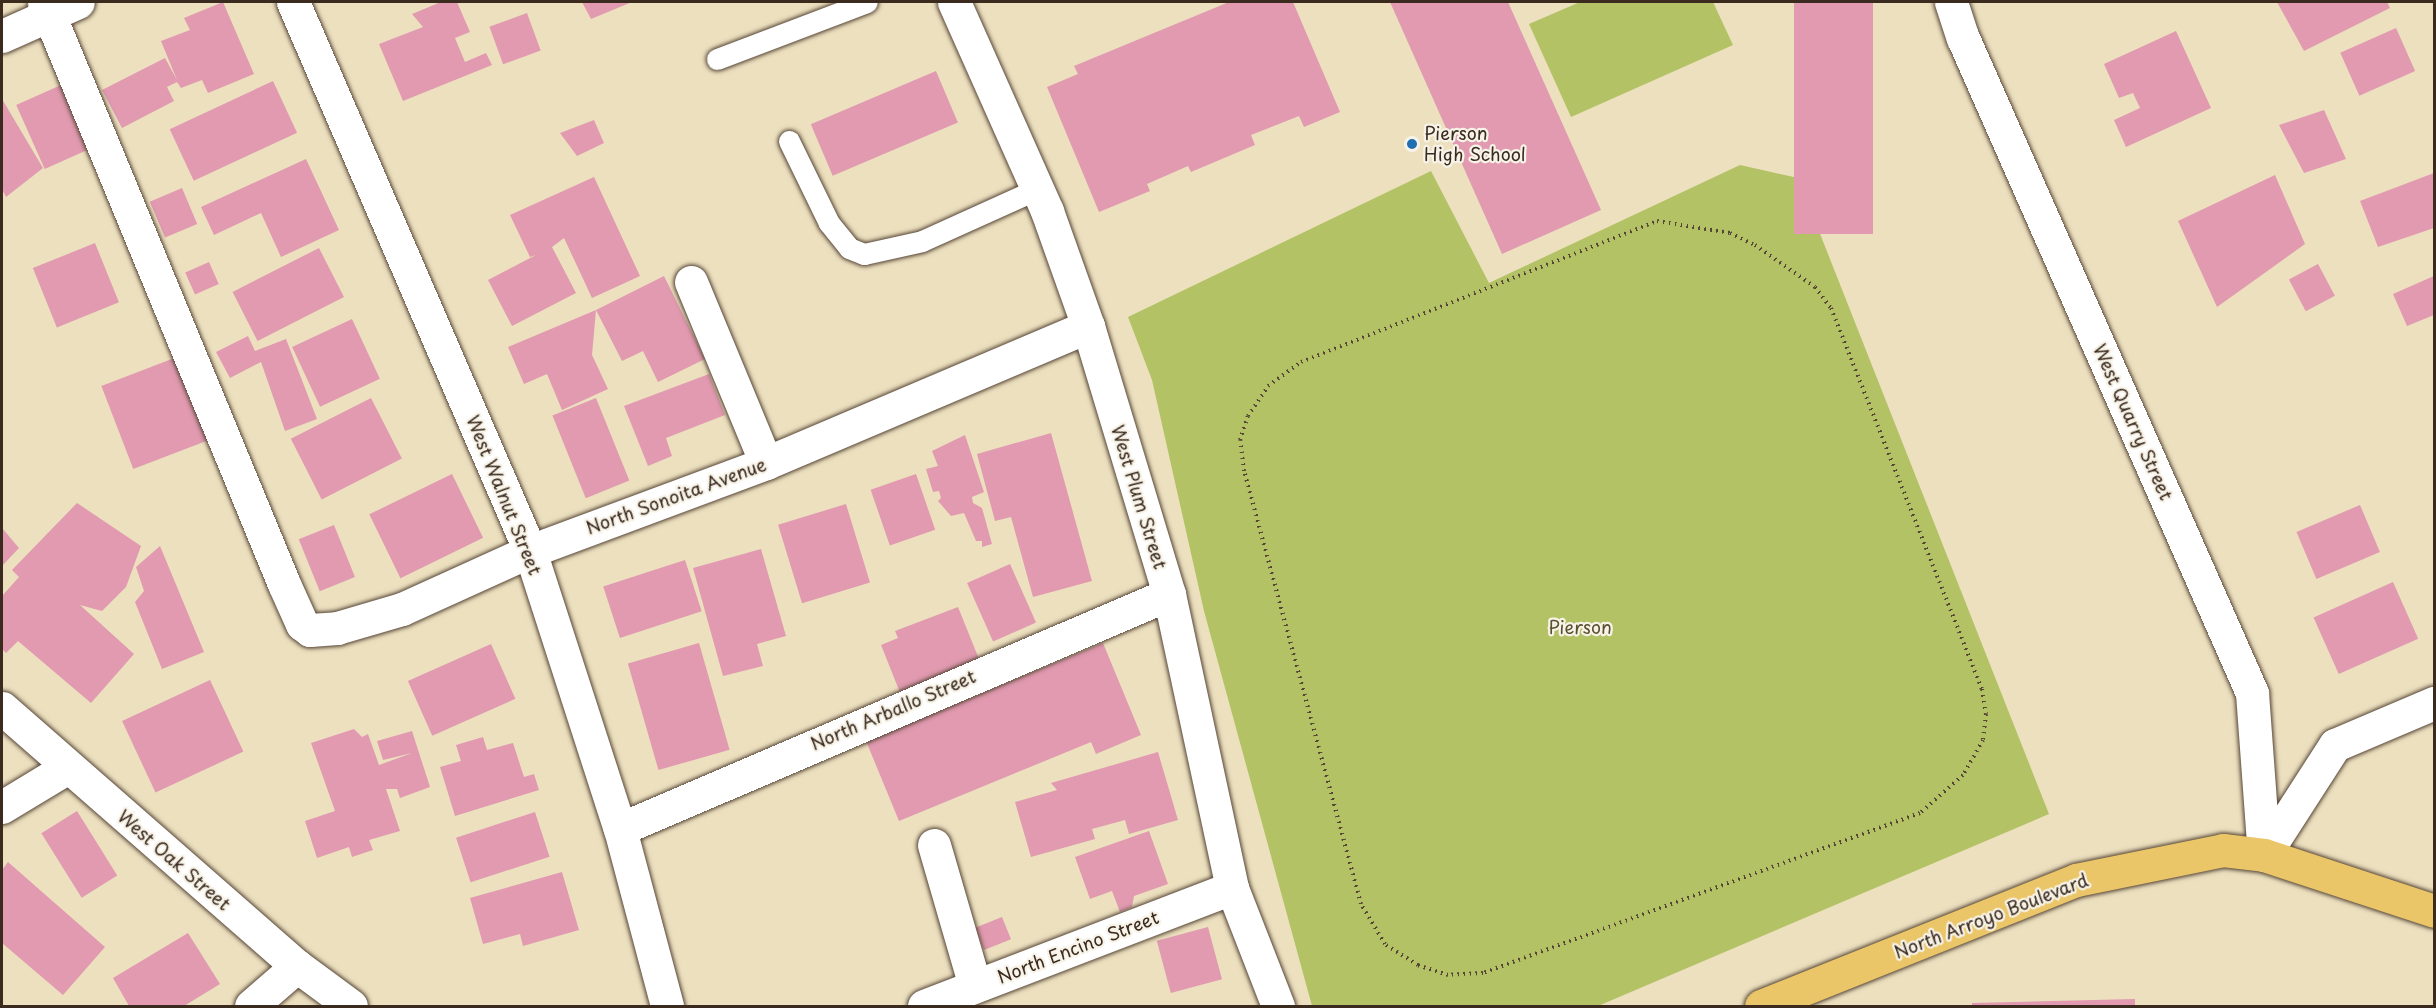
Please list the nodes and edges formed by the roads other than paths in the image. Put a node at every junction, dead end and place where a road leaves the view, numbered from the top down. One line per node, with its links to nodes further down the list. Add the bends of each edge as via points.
1 (293, 2): 13 (street, West Walnut Street)
2 (867, 2): 7 (lane)
3 (954, 2): 9 (street, West Plum Street)
4 (1951, 2): 21 (street, West Quarry Street, via 1963,38 2252,693)
5 (58, 6): 6 (street); 13 (street, North Sonoita Avenue, via 302,624 320,631 402,609)
6 (2, 36)
7 (717, 59)
8 (789, 141): 9 (lane, via 829,223 849,248 864,254 922,241)
9 (1037, 189): 11 (street, West Plum Street)
10 (691, 282): 12 (street)
11 (1088, 327): 12 (street, North Sonoita Avenue); 14 (street, West Plum Street)
12 (766, 463): 13 (street, North Sonoita Avenue)
13 (530, 551): 19 (street, West Walnut Street)
14 (1168, 594): 19 (street, North Arballo Street); 22 (street, West Plum Street)
15 (2434, 703): 21 (street, via 2335,746)
16 (2, 708): 17 (street, West Oak Street)
17 (68, 767): 18 (street); 24 (street, West Oak Street)
18 (2, 807)
19 (620, 829): 28 (street, West Walnut Street)
20 (934, 845): 25 (street)
21 (2264, 855): 23 (main road, North Arroyo Boulevard); 31 (main road, North Arroyo Boulevard, via 2223,850 2076,879)
22 (1232, 888): 25 (street, North Encino Street); 30 (street, West Plum Street)
23 (2434, 911)
24 (297, 966): 26 (street); 27 (street, West Oak Street)
25 (975, 986): 29 (street, North Encino Street)
26 (250, 1006)
27 (351, 1006)
28 (667, 1006)
29 (924, 1006)
30 (1278, 1006)
31 (1761, 1006)

